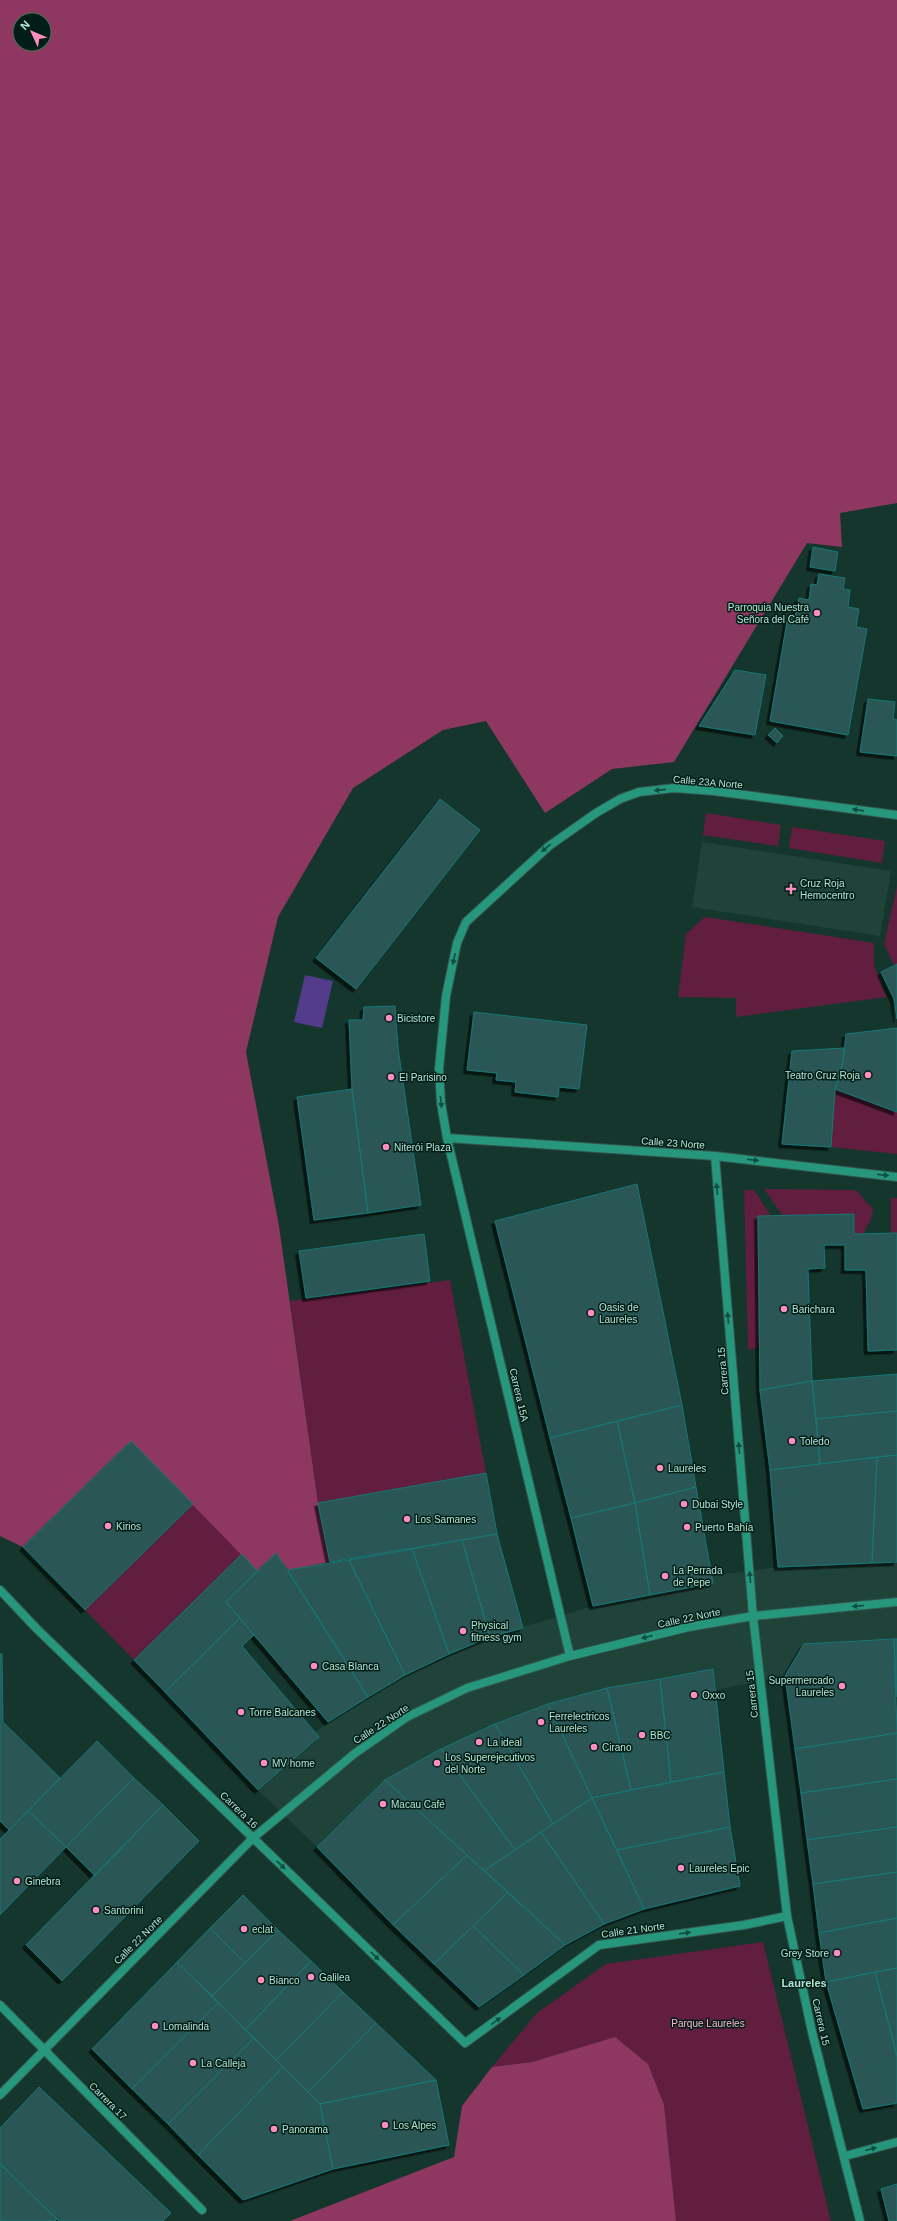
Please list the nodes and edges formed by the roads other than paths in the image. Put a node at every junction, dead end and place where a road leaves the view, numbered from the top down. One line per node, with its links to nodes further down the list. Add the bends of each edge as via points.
1 (897, 815): 2 (street, Calle 23A Norte, one-way to 2, via 714,791 674,788 639,792 620,799 596,813 549,846)
2 (466, 922): 3 (street, Carrera 15A, one-way to 3, via 457,943 446,996 442,1035 441,1103)
3 (447, 1138): 4 (street, Calle 23 Norte); 9 (street, Carrera 15A)
4 (715, 1156): 5 (street, Calle 23 Norte, one-way to 5); 8 (street, Carrera 15, one-way to 4)
5 (897, 1177)
6 (0, 1590): 10 (street, Carrera 16)
7 (897, 1602): 8 (street, Calle 22 Norte, one-way to 8)
8 (753, 1616): 9 (street, Calle 22 Norte, one-way to 9, via 689,1627); 11 (street, Carrera 15)
9 (570, 1656): 10 (street, Calle 22 Norte, via 467,1688 407,1717 354,1754)
10 (253, 1838): 13 (street, Carrera 16, one-way to 13); 14 (street, Calle 22 Norte)
11 (787, 1916): 13 (street, Calle 21 Norte, one-way to 11, via 599,1945 744,1925); 17 (street, Carrera 15, via 812,2032)
12 (0, 2005): 14 (street, Carrera 17)
13 (465, 2044)
14 (43, 2050): 15 (street, Calle 22 Norte); 18 (street, Carrera 17)
15 (0, 2095)
16 (897, 2142): 17 (street, one-way to 16)
17 (845, 2156): 19 (street, Carrera 15)
18 (202, 2210)
19 (860, 2221)

